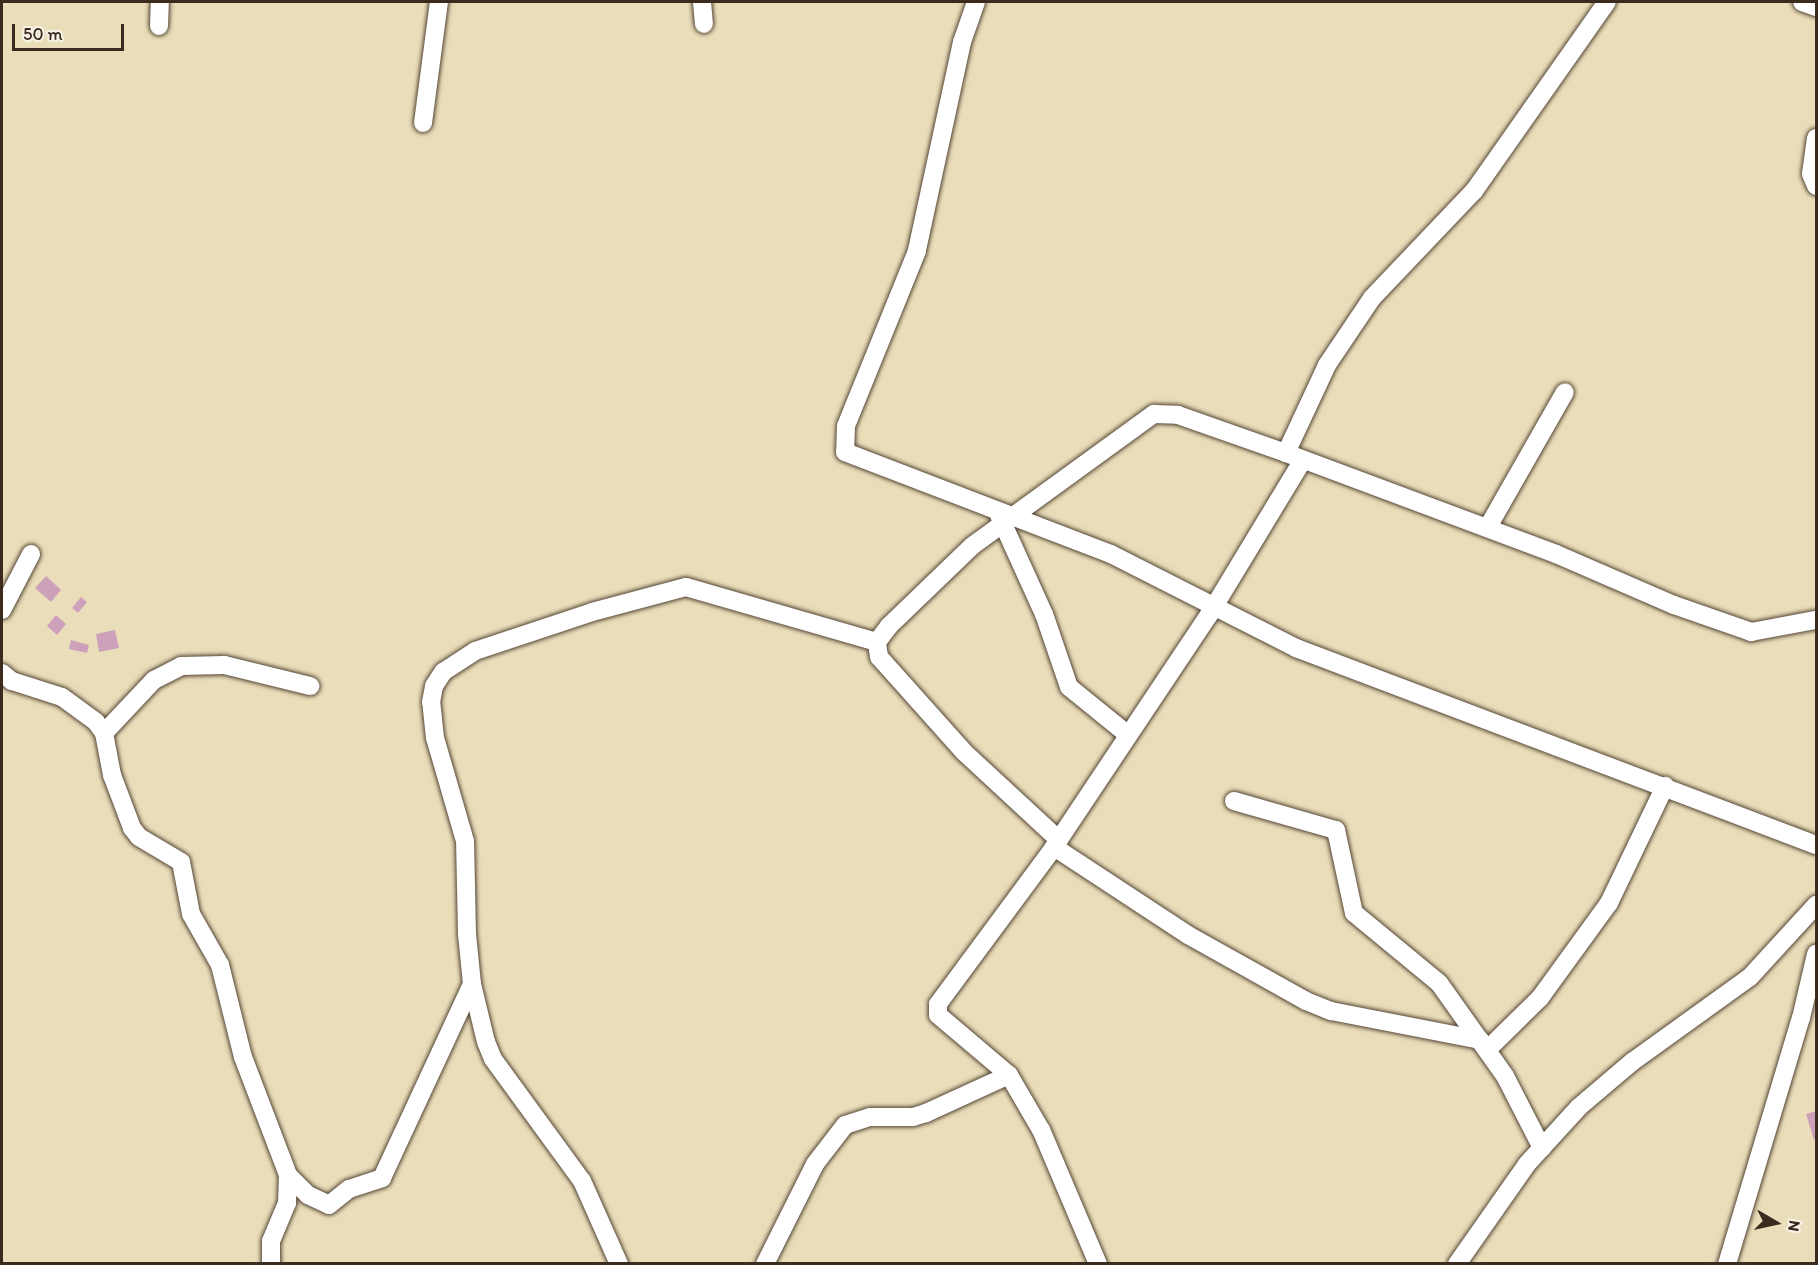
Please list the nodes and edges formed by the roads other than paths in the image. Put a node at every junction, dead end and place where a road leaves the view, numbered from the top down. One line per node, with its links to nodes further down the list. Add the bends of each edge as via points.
1 (160, 2): 9 (street)
2 (439, 2): 10 (street)
3 (702, 2): 8 (street)
4 (976, 2): 15 (street, via 962,42 917,251 867,370 846,426 843,446 849,454)
5 (1606, 2): 14 (street, via 1474,191 1372,298 1327,365)
6 (1802, 2): 7 (street)
7 (1816, 7)
8 (704, 24)
9 (159, 26)
10 (423, 123)
11 (1816, 138): 12 (street, via 1811,174)
12 (1816, 186)
13 (1565, 392): 16 (street)
14 (1295, 457): 15 (street, via 1178,416 1154,414); 16 (street); 18 (street)
15 (1004, 517): 18 (street, via 1111,554); 21 (street); 25 (street, via 1069,687)
16 (1488, 528): 20 (street, via 1674,605 1751,632)
17 (31, 554): 19 (street)
18 (1213, 608): 25 (street); 26 (street, via 1296,648)
19 (2, 610)
20 (1816, 620)
21 (877, 642): 28 (street, via 879,657 964,752); 32 (street, via 686,587 508,638 475,651 443,672 434,687 432,711 435,738 465,841)
22 (2, 673): 24 (street, via 12,681 62,697)
23 (310, 686): 24 (street, via 224,664 181,666 154,680)
24 (104, 733): 37 (street, via 112,775 132,828 139,837 181,862 191,914 220,965 243,1057)
25 (1127, 734): 28 (street)
26 (1665, 786): 29 (street); 34 (street, via 1609,903 1540,998)
27 (1234, 801): 34 (street, via 1336,830 1354,913 1430,972)
28 (1057, 843): 34 (street, via 1188,935 1306,1001 1331,1011); 35 (street, via 937,1010 938,1015)
29 (1816, 845)
30 (1816, 905): 36 (street, via 1750,977 1632,1062 1579,1107)
31 (1816, 954): 33 (street)
32 (472, 984): 37 (street, via 386,1174 349,1189 329,1204 308,1195); 39 (street, via 494,1059 565,1153)
33 (1809, 1020): 43 (street)
34 (1484, 1045): 36 (street)
35 (1009, 1075): 40 (street, via 913,1117 870,1117 845,1125 815,1164); 41 (street, via 1041,1130)
36 (1542, 1148): 42 (street)
37 (288, 1175): 38 (street, via 287,1203 272,1241)
38 (271, 1263)
39 (619, 1263)
40 (765, 1263)
41 (1098, 1263)
42 (1457, 1263)
43 (1727, 1263)

